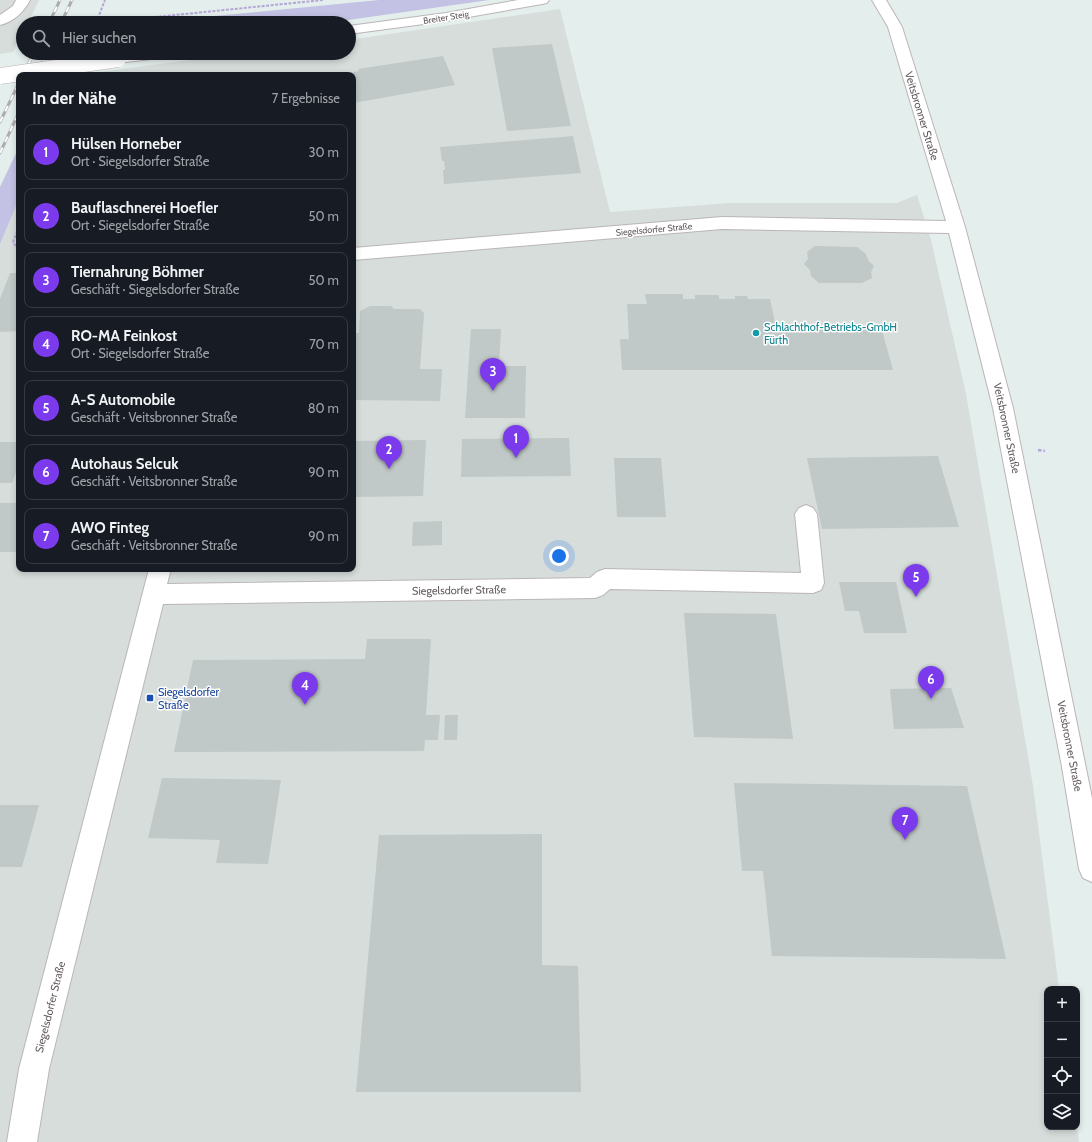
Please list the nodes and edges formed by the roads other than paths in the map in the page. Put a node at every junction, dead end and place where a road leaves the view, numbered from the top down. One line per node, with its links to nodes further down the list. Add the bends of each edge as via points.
1 (24, 0): 4 (street, via 19,8)
2 (542, 0): 5 (street, Breiter Steig)
3 (879, 0): 10 (street, Veitsbronner Straße, via 895,28)
4 (0, 21)
5 (356, 29)
6 (118, 60): 7 (street, bridge)
7 (30, 72)
8 (16, 74): 9 (street, bridge)
9 (0, 76)
10 (956, 227): 11 (street, Siegelsdorfer Straße, via 722,223); 15 (street, Veitsbronner Straße, via 1004,408)
11 (356, 254)
12 (806, 514): 14 (street, Siegelsdorfer Straße, via 813,583 605,579 595,588)
13 (159, 572): 14 (street, Siegelsdorfer Straße)
14 (154, 594): 16 (street, Siegelsdorfer Straße, via 34,1069)
15 (1092, 869)
16 (22, 1142)

